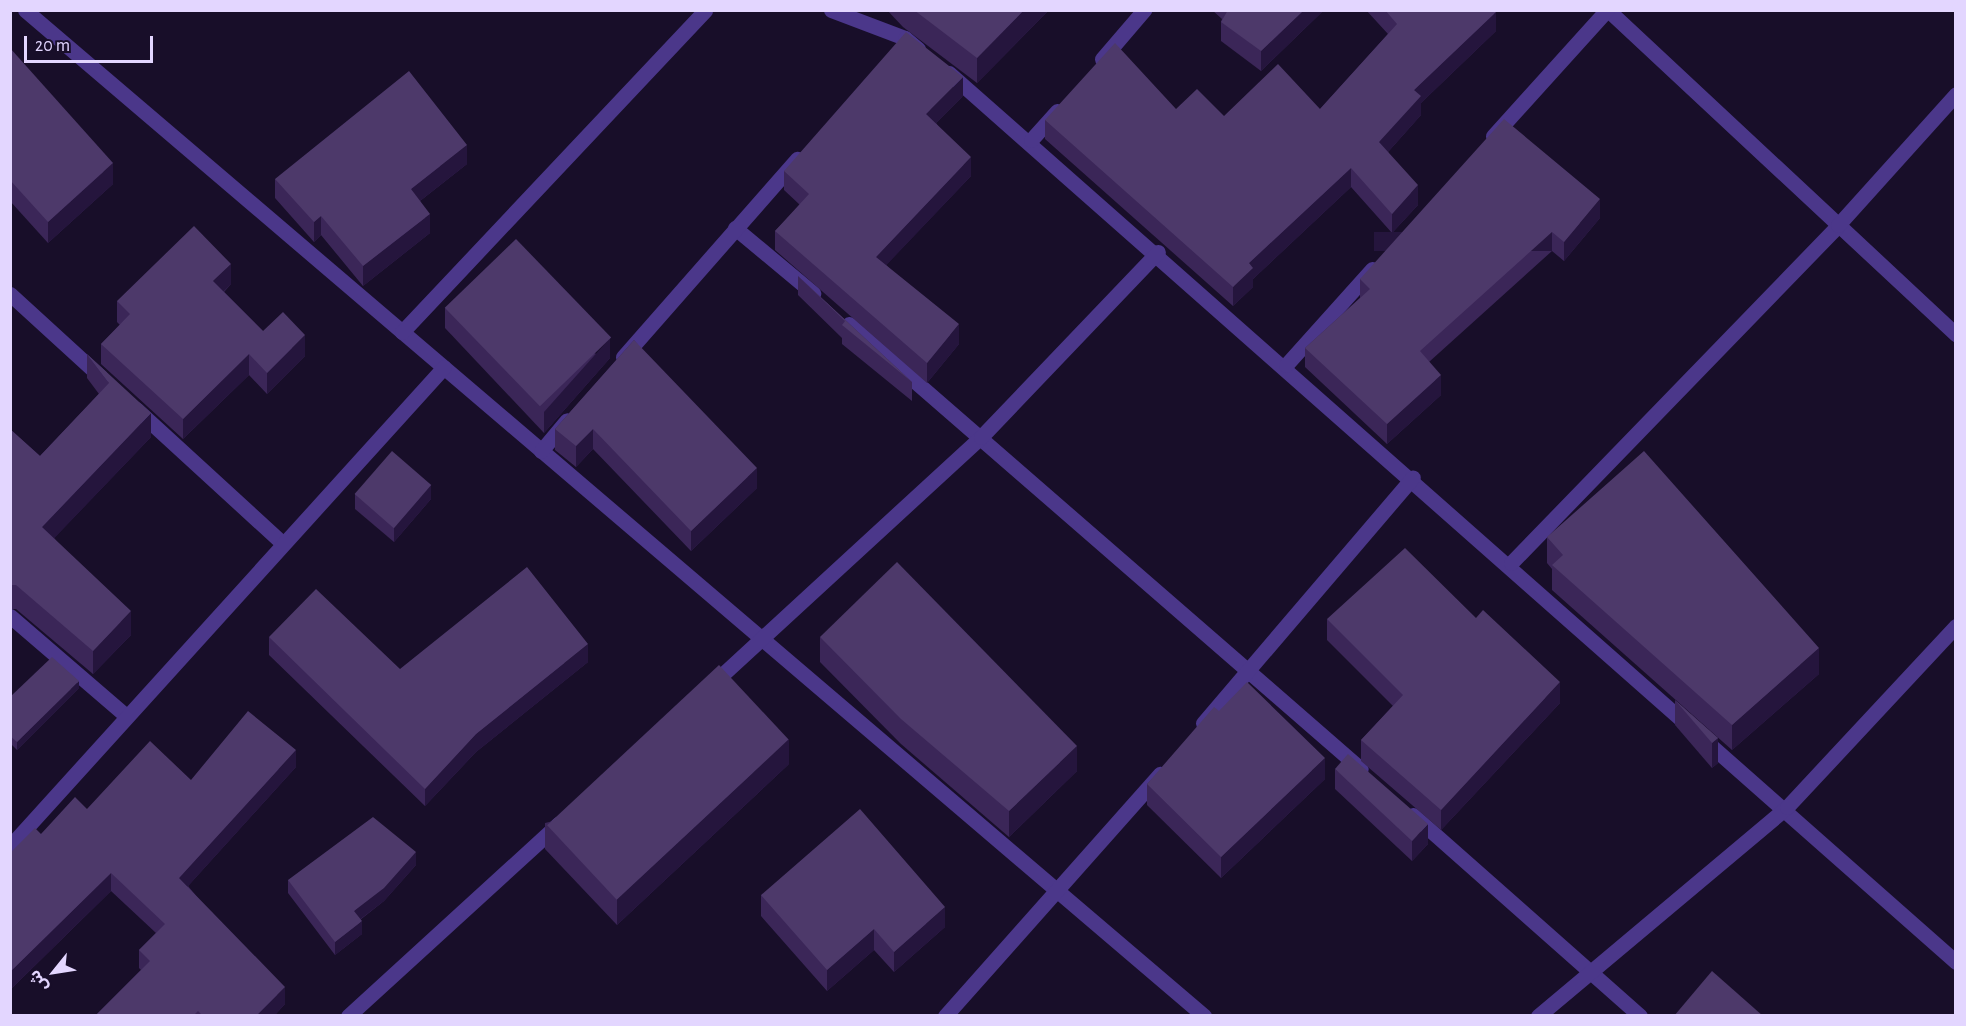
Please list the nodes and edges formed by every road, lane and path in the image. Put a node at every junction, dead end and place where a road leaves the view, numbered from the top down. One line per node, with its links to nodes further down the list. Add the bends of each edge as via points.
1 (25, 10): 19 (street)
2 (705, 10): 19 (street)
3 (831, 10): 6 (street)
4 (1144, 10): 8 (street)
5 (1608, 10): 13 (street); 14 (street)
6 (905, 38): 7 (street); 11 (street)
7 (890, 55)
8 (1091, 71)
9 (1956, 94): 14 (street)
10 (1069, 97): 11 (street)
11 (1031, 140): 16 (street)
12 (813, 141): 15 (street)
13 (1479, 152)
14 (1838, 225): 20 (street); 29 (street)
15 (735, 228): 23 (street); 25 (street)
16 (1158, 252): 21 (street); 25 (street)
17 (1382, 258): 21 (street)
18 (10, 294): 28 (street)
19 (402, 332): 22 (street)
20 (1956, 335)
21 (1286, 365): 27 (street)
22 (444, 367): 26 (street); 28 (street)
23 (611, 370)
24 (580, 406): 26 (street)
25 (981, 437): 32 (street); 33 (street)
26 (541, 450): 32 (street)
27 (1413, 477): 29 (street); 33 (street)
28 (282, 543): 35 (street)
29 (1510, 563): 40 (street)
30 (10, 616): 35 (street)
31 (1956, 626): 40 (street)
32 (762, 639): 34 (street); 43 (street)
33 (1248, 670): 36 (street); 38 (street)
34 (700, 695)
35 (125, 715): 42 (street)
36 (1196, 732)
37 (1173, 759): 43 (street)
38 (1375, 781)
39 (1402, 805): 45 (street)
40 (1787, 807): 44 (street); 45 (street)
41 (568, 815): 46 (street)
42 (10, 846)
43 (1060, 892): 47 (street); 48 (street)
44 (1956, 962)
45 (1591, 971): 49 (street); 50 (street)
46 (348, 1016)
47 (945, 1016)
48 (1204, 1016)
49 (1538, 1016)
50 (1640, 1016)

